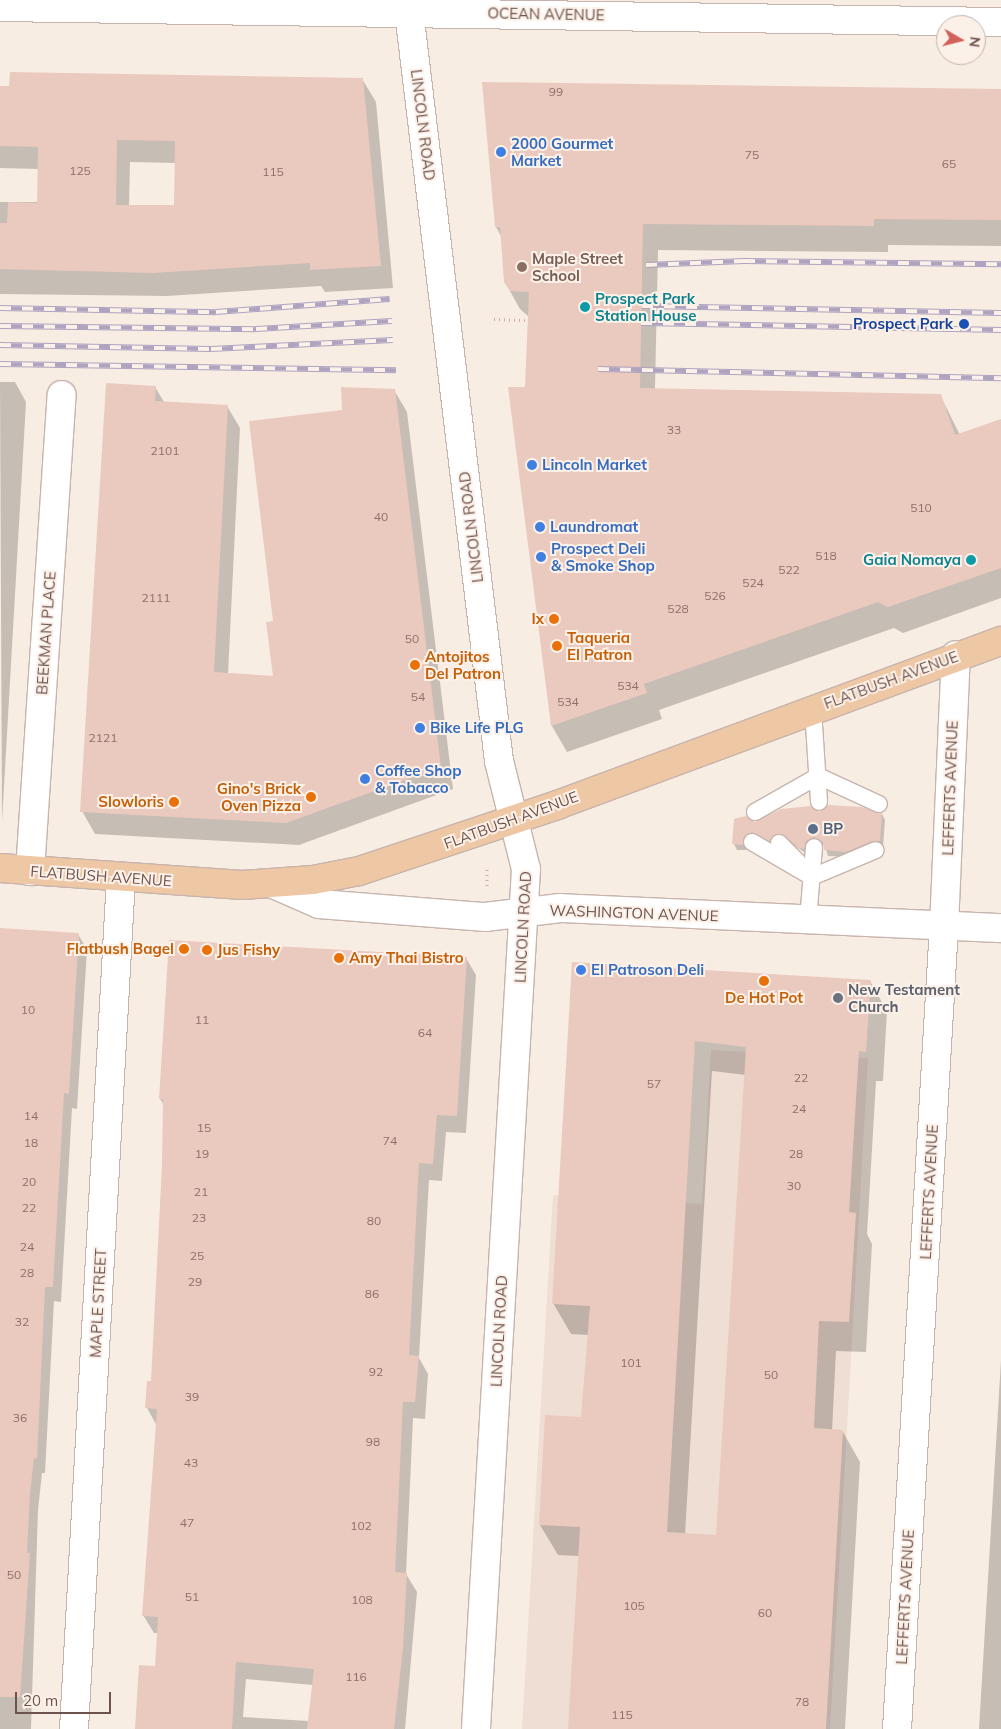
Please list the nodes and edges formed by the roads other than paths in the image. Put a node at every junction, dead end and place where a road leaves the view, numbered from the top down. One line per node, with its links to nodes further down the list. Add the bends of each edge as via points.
1 (408, 6): 2 (street, OCEAN AVENUE); 3 (street, OCEAN AVENUE); 14 (street, LINCOLN ROAD, via 499,761)
2 (0, 7)
3 (1001, 22)
4 (62, 395): 21 (street, BEEKMAN PLACE)
5 (1001, 641): 6 (main road, FLATBUSH AVENUE)
6 (956, 655): 7 (main road, FLATBUSH AVENUE); 27 (street, LEFFERTS AVENUE)
7 (813, 709): 8 (lane); 14 (main road, FLATBUSH AVENUE)
8 (818, 776): 9 (lane); 10 (lane); 11 (lane); 12 (lane); 13 (lane)
9 (819, 802)
10 (859, 802)
11 (879, 804)
12 (782, 808)
13 (755, 812)
14 (515, 818): 24 (main road, FLATBUSH AVENUE, via 359,871); 25 (street, LINCOLN ROAD, via 526,856)
15 (752, 842): 23 (lane)
16 (779, 843): 23 (lane)
17 (856, 846): 23 (lane)
18 (814, 847): 23 (lane)
19 (876, 850): 23 (lane)
20 (0, 868): 21 (main road, FLATBUSH AVENUE)
21 (30, 871): 22 (main road, FLATBUSH AVENUE)
22 (121, 877): 24 (main road, FLATBUSH AVENUE); 29 (street, MAPLE STREET)
23 (812, 877): 26 (lane)
24 (273, 884): 25 (street, WASHINGTON AVENUE, via 319,904 485,917)
25 (525, 912): 26 (street, WASHINGTON AVENUE, via 560,908); 30 (street, LINCOLN ROAD)
26 (808, 920): 27 (street, WASHINGTON AVENUE)
27 (944, 927): 28 (street, WASHINGTON AVENUE); 31 (street, LEFFERTS AVENUE)
28 (1001, 928)
29 (74, 1729)
30 (476, 1729)
31 (897, 1729)

